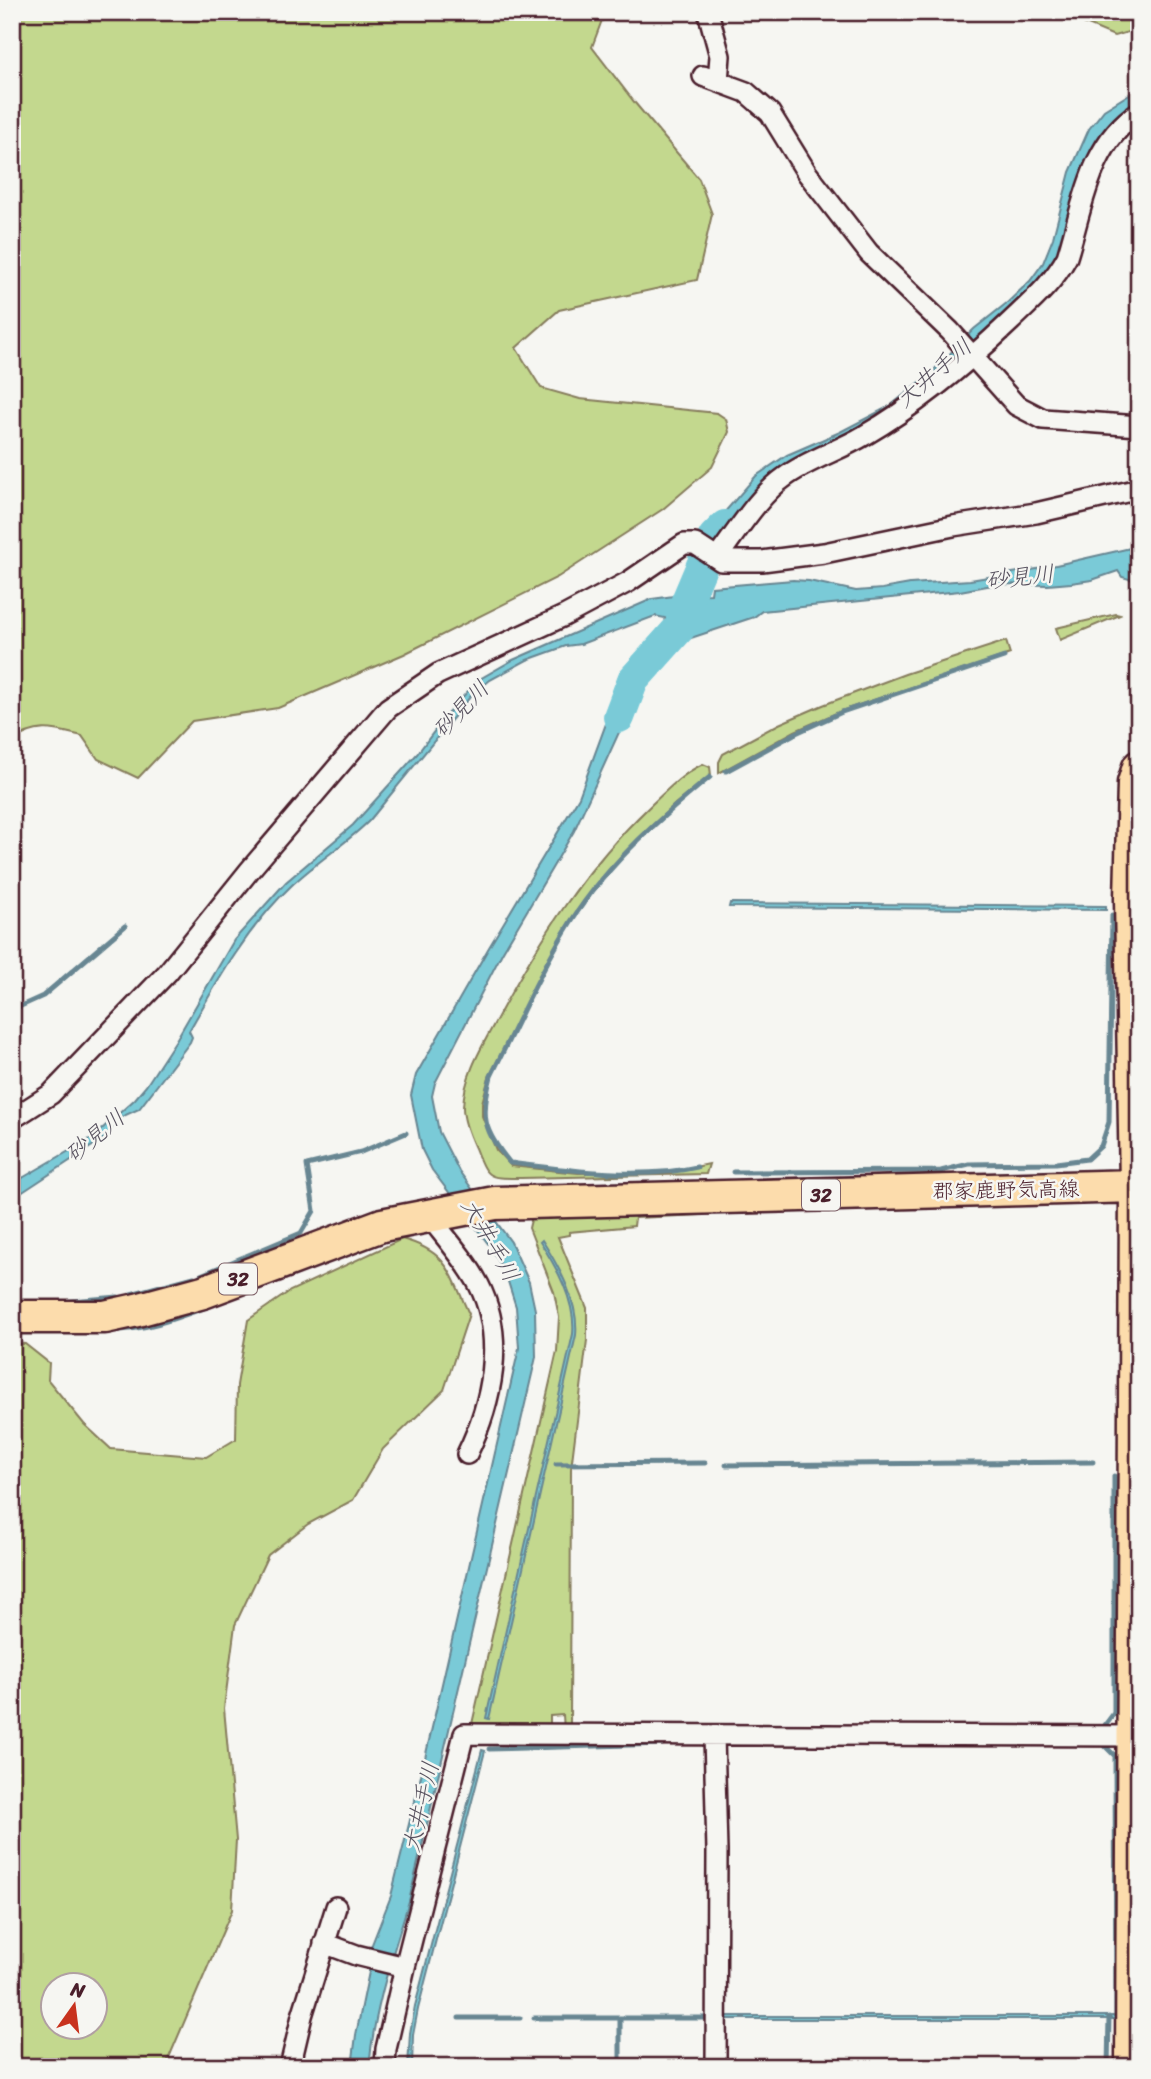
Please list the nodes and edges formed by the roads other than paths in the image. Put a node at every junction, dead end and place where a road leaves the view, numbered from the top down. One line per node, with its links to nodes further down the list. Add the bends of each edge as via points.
1 (708, 12): 3 (street, via 720,56 711,78 746,93 769,113 807,173 869,253)
2 (1139, 112): 3 (street, via 1115,131 1097,158 1060,271 1040,294)
3 (967, 351): 4 (street, via 1016,405 1043,419); 6 (street, via 898,415 774,485)
4 (1139, 426)
5 (1139, 489): 6 (street, via 824,554 734,563)
6 (715, 557): 8 (street, via 695,544 684,544 613,590 438,674 388,708 167,973 51,1094)
7 (1139, 767): 9 (main road, via 1134,783 1131,898)
8 (12, 1119)
9 (1136, 1186): 10 (main road, 郡家鹿野気高線 / 32, via 495,1203); 14 (main road)
10 (443, 1212): 11 (main road, 郡家鹿野気高線 / 32, via 382,1225 202,1292 137,1310 105,1317); 12 (street, via 485,1297 493,1334 494,1360 484,1411)
11 (12, 1317)
12 (467, 1454)
13 (714, 1735): 14 (street); 17 (street, via 464,1734); 20 (street)
14 (1135, 1736): 21 (main road)
15 (336, 1907): 16 (street)
16 (324, 1944): 17 (street); 18 (street, via 302,2016)
17 (399, 1966): 19 (street)
18 (295, 2063)
19 (385, 2067)
20 (716, 2067)
21 (1132, 2067)

